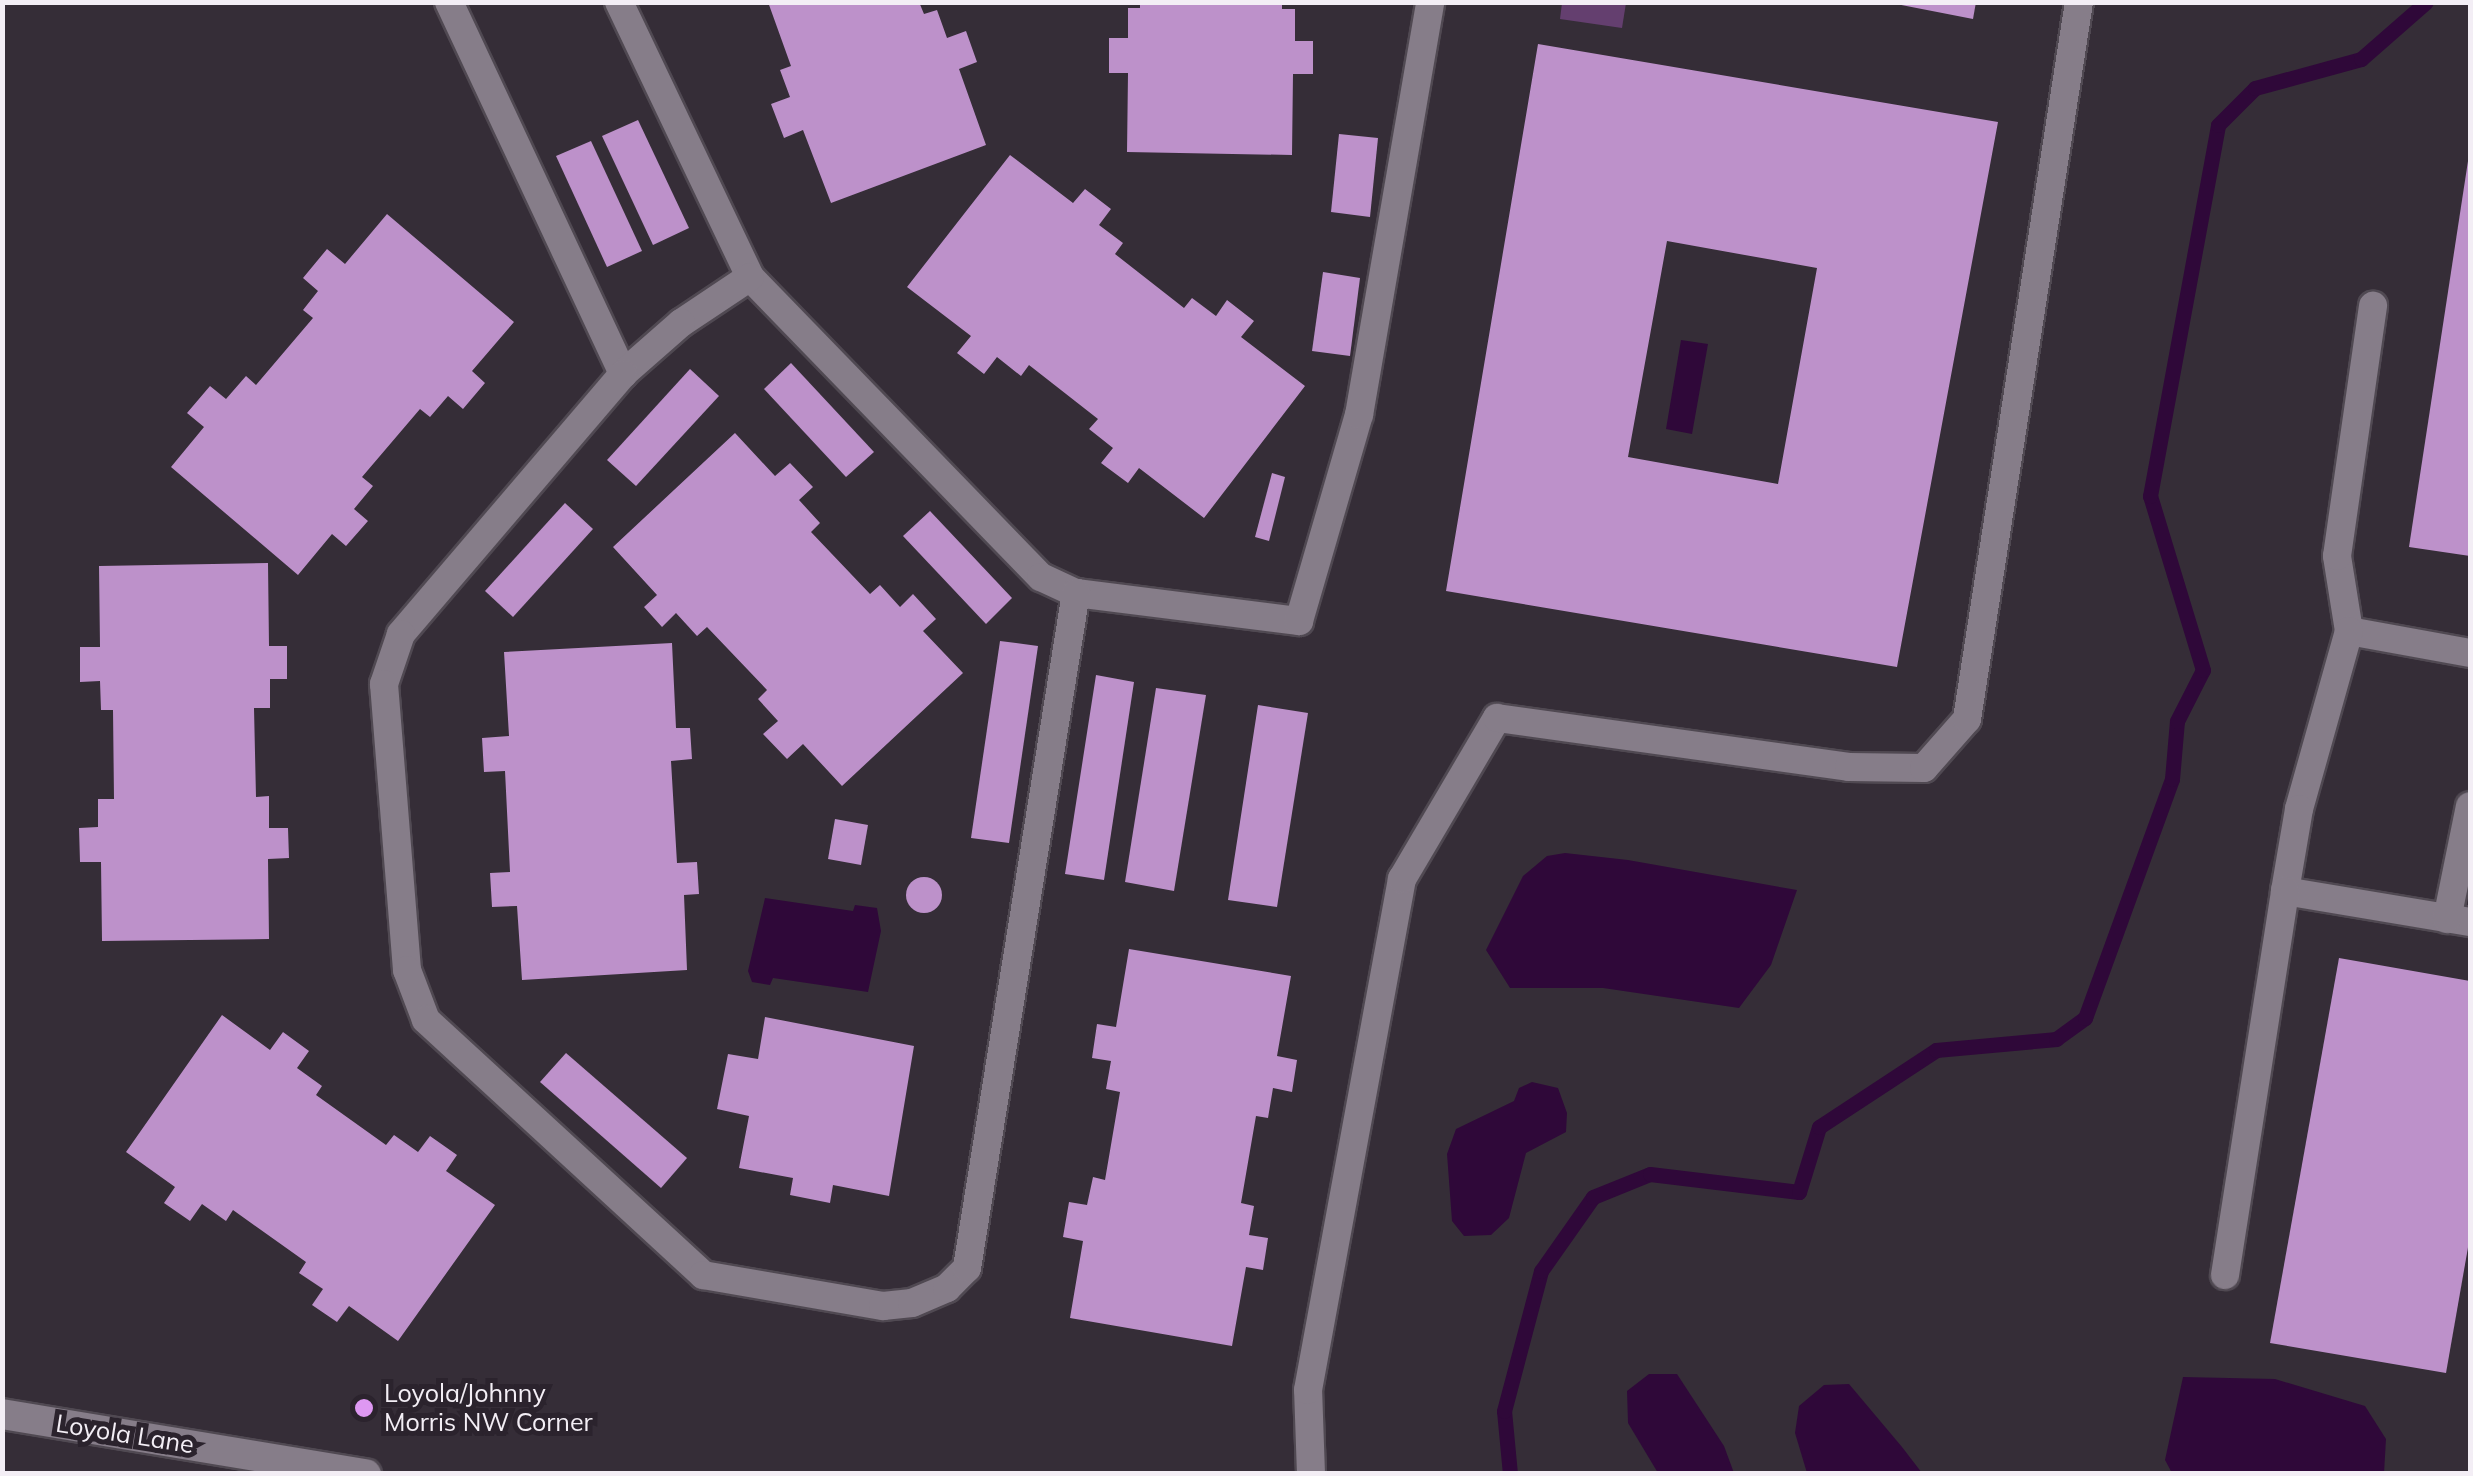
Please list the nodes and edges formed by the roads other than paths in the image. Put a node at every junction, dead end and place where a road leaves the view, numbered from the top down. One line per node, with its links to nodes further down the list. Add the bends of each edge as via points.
1 (449, 2): 7 (lane)
2 (619, 2): 5 (lane)
3 (1430, 2): 8 (lane, via 1359,415 1300,620)
4 (2080, 2): 17 (lane, via 1967,719 1924,768 1905,768 1849,767 1497,718 1402,879 1308,1390)
5 (750, 278): 7 (lane, via 680,323); 8 (lane, via 1041,576)
6 (2374, 306): 9 (lane, via 2337,556)
7 (622, 374): 8 (lane, via 401,634 384,684 407,970 426,1020 703,1275 883,1306 947,1288 967,1268)
8 (1076, 592)
9 (2350, 631): 10 (lane); 12 (lane, via 2299,810)
10 (2470, 653)
11 (2470, 806): 13 (lane)
12 (2285, 891): 13 (lane); 14 (lane)
13 (2459, 920)
14 (2225, 1275)
15 (2, 1414): 16 (main road, Loyola Lane)
16 (366, 1474)
17 (1311, 1474)

